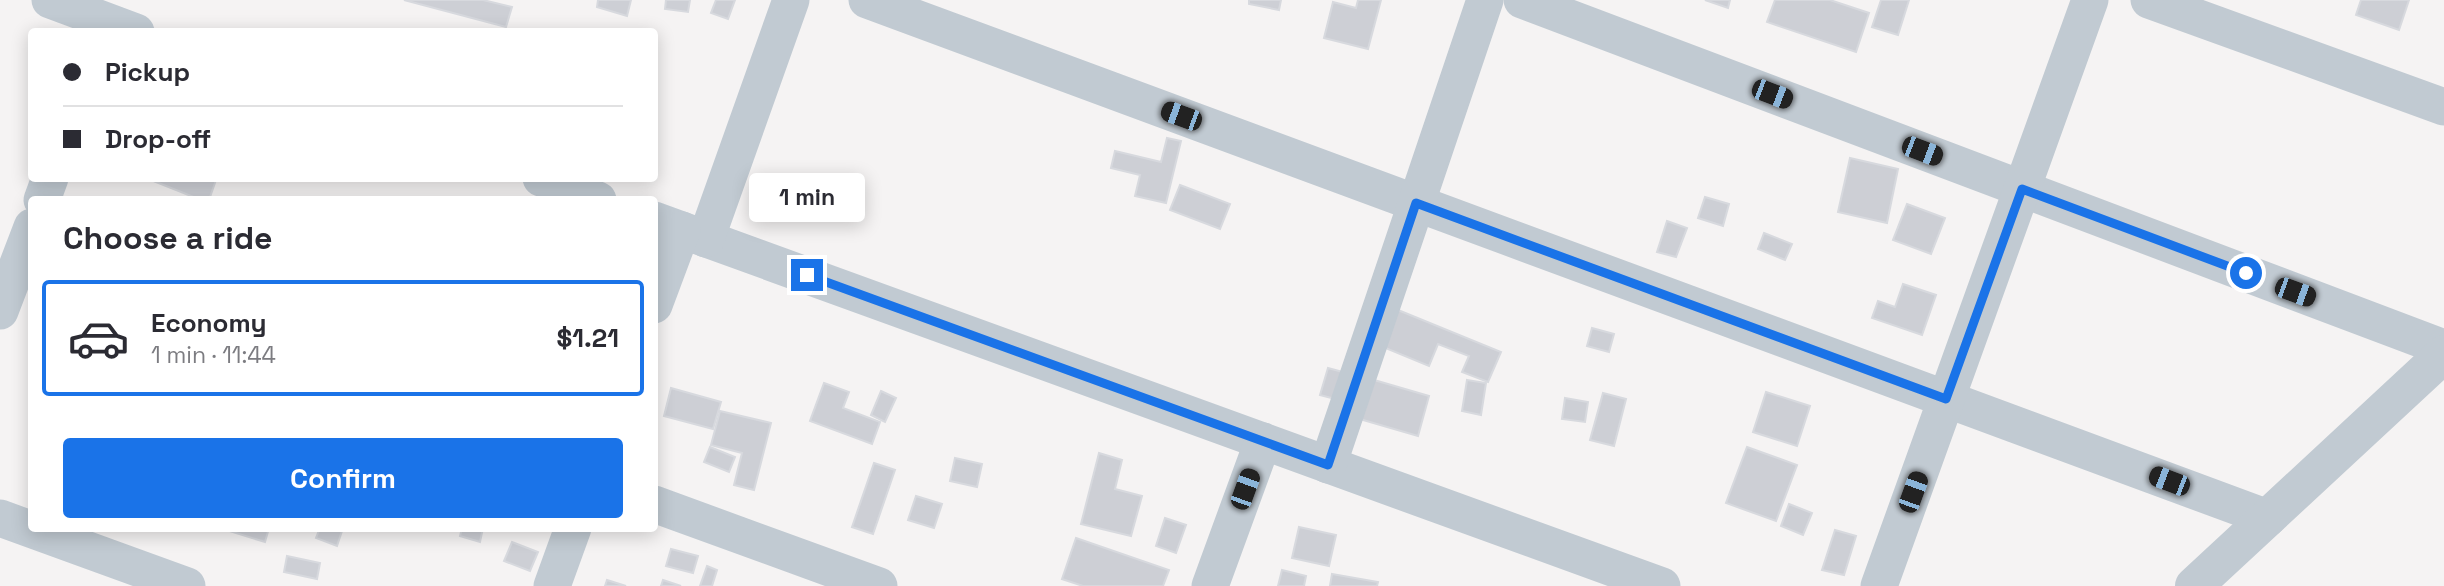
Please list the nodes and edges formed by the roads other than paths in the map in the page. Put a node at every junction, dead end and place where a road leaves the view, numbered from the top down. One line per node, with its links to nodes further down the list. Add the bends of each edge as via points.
1 (50, 0): 8 (street)
2 (791, 0): 14 (street)
3 (867, 0): 13 (street)
4 (1485, 0): 13 (street)
5 (1522, 0): 11 (street)
6 (2090, 0): 11 (street)
7 (2149, 0): 9 (street)
8 (118, 21)
9 (2444, 107)
10 (551, 182): 12 (street)
11 (2022, 189): 19 (street); 21 (street)
12 (588, 196)
13 (1416, 203): 21 (street); 23 (street)
14 (681, 230): 17 (street); 22 (street)
15 (28, 238): 16 (street)
16 (16, 270): 18 (street)
17 (658, 294)
18 (0, 311)
19 (2444, 348)
20 (2444, 354): 26 (street)
21 (1946, 399): 26 (street); 35 (street)
22 (1263, 441): 23 (street); 33 (street)
23 (1328, 465): 34 (street)
24 (658, 505): 32 (street)
25 (0, 518): 27 (street)
26 (2268, 518): 36 (street)
27 (28, 528)
28 (38, 532): 30 (street)
29 (572, 532): 31 (street)
30 (187, 586)
31 (552, 586)
32 (879, 586)
33 (1210, 586)
34 (1662, 586)
35 (1879, 586)
36 (2194, 586)

